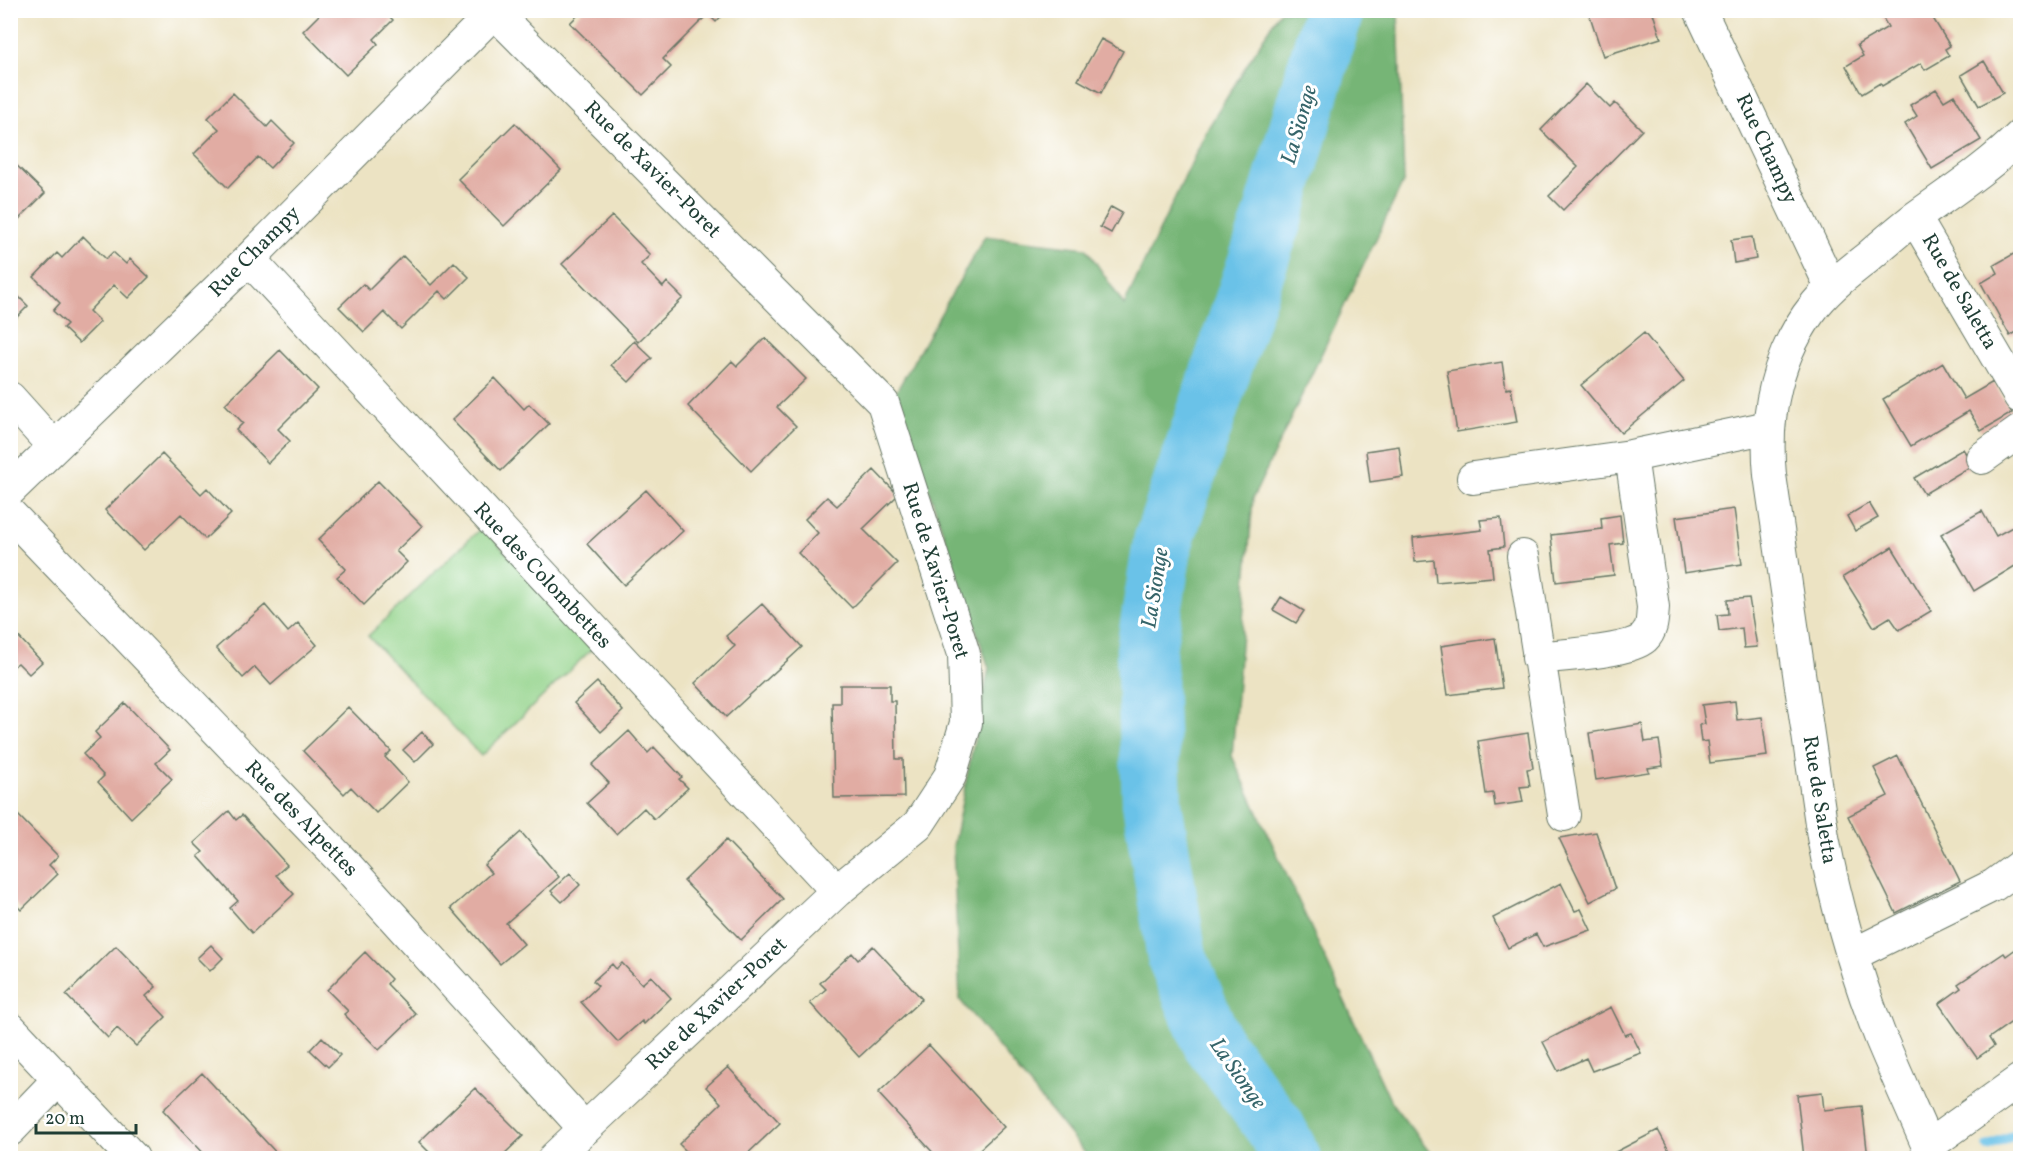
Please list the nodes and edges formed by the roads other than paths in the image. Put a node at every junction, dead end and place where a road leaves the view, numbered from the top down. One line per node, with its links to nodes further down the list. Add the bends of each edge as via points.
1 (1700, 10): 6 (street, Rue Champy)
2 (495, 11): 5 (street, Rue Champy); 21 (street, Rue de Xavier-Poret, via 883,402 964,654 966,723 950,776 918,825)
3 (2020, 136): 4 (street, Rue de Saletta)
4 (1915, 218): 6 (street, Rue de Saletta); 8 (street, Rue de Saletta)
5 (249, 259): 11 (street, Rue Champy); 21 (street, Rue des Colombettes)
6 (1831, 287): 9 (street, Rue de Saletta, via 1805,319 1784,360 1776,380)
7 (10, 398): 11 (street)
8 (2020, 398)
9 (1769, 427): 12 (street); 22 (street, Rue de Saletta, via 1770,475 1823,837)
10 (2020, 431): 13 (street)
11 (54, 447): 15 (street, Rue Champy)
12 (1631, 456): 14 (street); 18 (street, via 1653,607 1650,630 1643,639 1616,649)
13 (1982, 458)
14 (1473, 478)
15 (10, 490)
16 (10, 514): 27 (street, Rue des Alpettes, via 347,866)
17 (1523, 556): 18 (street)
18 (1538, 658): 19 (street)
19 (1564, 815)
20 (2020, 866): 22 (street, via 1994,885)
21 (837, 891): 27 (street, Rue de Xavier-Poret)
22 (1852, 955): 28 (street, Rue de Saletta, via 1880,1036)
23 (10, 1028): 24 (street)
24 (59, 1078): 26 (street); 29 (street)
25 (2020, 1080): 28 (street)
26 (10, 1130)
27 (585, 1130): 30 (street, Rue de Xavier-Poret)
28 (1930, 1152)
29 (133, 1158)
30 (554, 1158)

